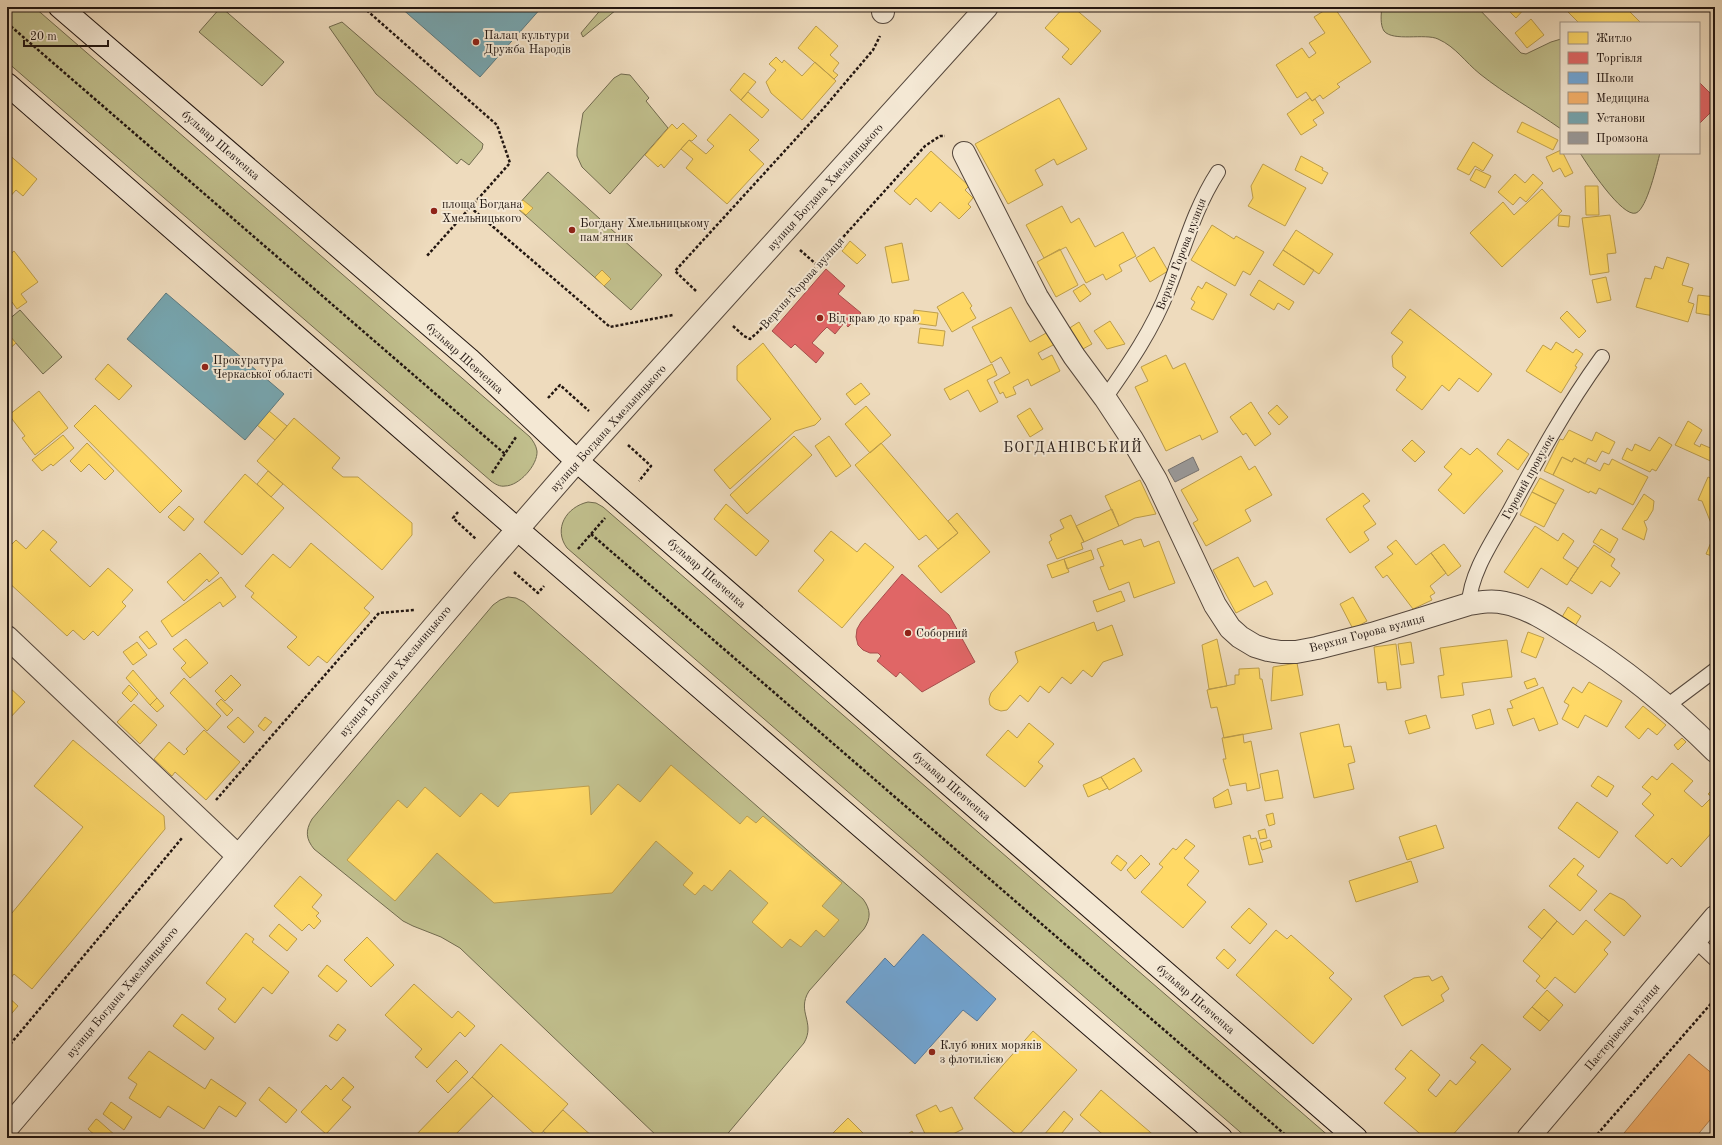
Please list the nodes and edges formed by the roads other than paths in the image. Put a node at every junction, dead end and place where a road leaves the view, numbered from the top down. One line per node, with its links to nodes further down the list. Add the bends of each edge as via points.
1 (60, 7): 8 (main road, бульвар Шевченка, via 463,354)
2 (987, 7): 8 (main road, вулиця Богдана Хмельницького)
3 (7, 84): 9 (main road)
4 (964, 153): 7 (main road, Верхня Горова вулиця, via 1037,297 1074,356)
5 (1218, 172): 7 (lane, Верхня Горова вулиця, via 1199,204 1160,310 1137,351)
6 (1602, 357): 10 (lane, Горовий провулок, via 1559,421 1494,539 1472,582)
7 (1105, 398): 10 (main road, Верхня Горова вулиця, via 1156,480 1215,605 1230,628 1255,646 1280,652 1317,648)
8 (577, 461): 9 (main road, вулиця Богдана Хмельницького); 21 (main road, бульвар Шевченка)
9 (517, 529): 15 (main road, вулиця Богдана Хмельницького); 20 (main road)
10 (1469, 604): 13 (main road, Верхня Горова вулиця, via 1494,601 1530,611 1613,663)
11 (7, 638): 15 (main road)
12 (1715, 670): 13 (lane)
13 (1666, 706): 14 (main road, Верхня Горова вулиця)
14 (1715, 750)
15 (238, 856): 19 (main road, вулиця Богдана Хмельницького)
16 (1715, 917): 17 (main road, Пастерівська вулиця)
17 (1696, 941): 18 (lane); 22 (main road, Пастерівська вулиця)
18 (1715, 959)
19 (7, 1128)
20 (1221, 1138)
21 (1356, 1138)
22 (1528, 1138)

